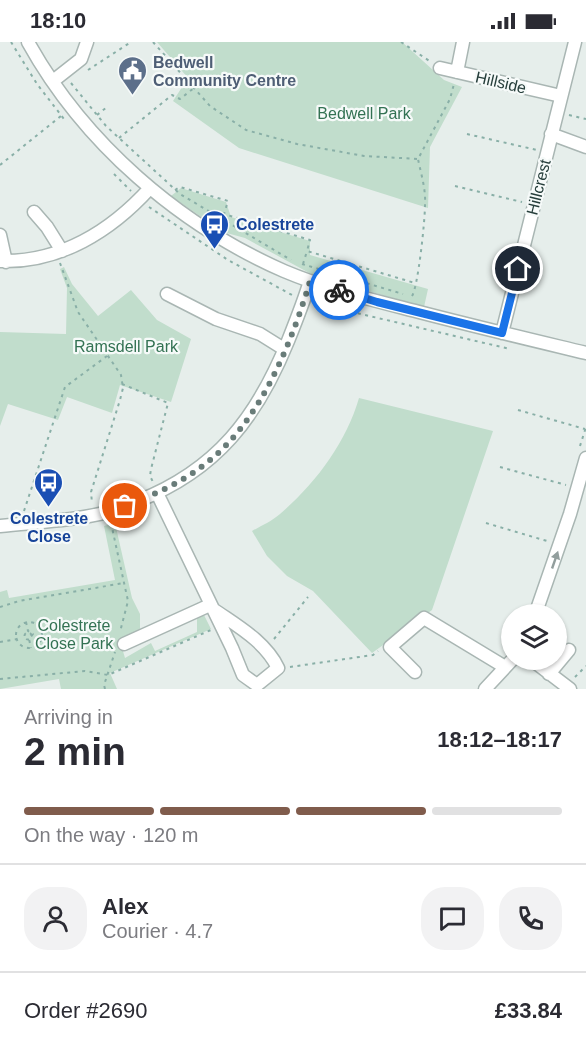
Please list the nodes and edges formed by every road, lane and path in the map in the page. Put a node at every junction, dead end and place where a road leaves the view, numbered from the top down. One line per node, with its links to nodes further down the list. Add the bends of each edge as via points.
1 (28, 42): 11 (street)
2 (87, 42): 11 (street, via 81,59)
3 (131, 42): 9 (path)
4 (153, 42): 12 (path)
5 (400, 42): 8 (path)
6 (463, 42): 10 (street)
7 (575, 42): 13 (street, Hillcrest)
8 (440, 68): 10 (street, Hillside)
9 (88, 71)
10 (457, 72): 13 (street, Hillside); 24 (path, via 450,99)
11 (58, 77): 16 (path); 27 (street, via 90,128)
12 (194, 88): 21 (path, via 180,99 172,95); 24 (path, via 210,105 246,130 364,156)
13 (561, 96): 15 (street, Hillcrest)
14 (107, 107): 16 (path)
15 (557, 111): 18 (path); 20 (street, Hillcrest)
16 (97, 115): 21 (path)
17 (61, 116): 25 (path)
18 (586, 119)
19 (467, 134): 23 (path)
20 (551, 134): 22 (street); 23 (street, Hillcrest)
21 (119, 138): 28 (path)
22 (586, 147)
23 (547, 152): 29 (street, Hillcrest)
24 (418, 159): 39 (path, via 426,205)
25 (0, 165)
26 (455, 186): 29 (path)
27 (150, 188): 35 (street, via 104,229); 38 (street, via 207,229)
28 (176, 190): 31 (path, via 180,187 228,201); 32 (path)
29 (534, 205): 41 (street, Hillcrest)
30 (34, 212): 35 (street, via 47,227)
31 (224, 214): 32 (path); 34 (path, via 310,240)
32 (223, 219): 37 (path)
33 (0, 235): 36 (street)
34 (307, 250): 37 (path); 39 (path)
35 (59, 252): 36 (street); 44 (path, via 78,312)
36 (3, 262)
37 (303, 264): 39 (path, via 413,297)
38 (310, 281): 41 (street); 42 (street)
39 (415, 284)
40 (166, 294): 42 (street, via 216,319 260,334)
41 (502, 333): 43 (street)
42 (284, 349): 51 (street, via 260,400 242,426 212,459)
43 (586, 353)
44 (107, 356): 45 (path, via 122,375); 54 (path, via 64,387 25,508)
45 (122, 384): 51 (path, via 168,403 150,476); 53 (path, via 91,492)
46 (518, 411): 47 (path)
47 (585, 429)
48 (586, 458): 60 (street, one-way to 48)
49 (500, 467): 50 (path)
50 (569, 486)
51 (157, 493): 52 (street); 62 (street)
52 (109, 512): 53 (street); 58 (path)
53 (94, 515): 54 (street)
54 (24, 523): 56 (street)
55 (486, 523): 57 (path)
56 (0, 526)
57 (552, 543)
58 (124, 583): 61 (path); 68 (path, via 128,601)
59 (308, 597): 72 (path)
60 (539, 604)
61 (0, 607)
62 (211, 607): 68 (street); 72 (street); 75 (street, via 243,675 257,685)
63 (26, 622): 65 (path); 66 (path, via 17,629); 71 (path, via 36,623 42,630 41,642)
64 (216, 628): 80 (path)
65 (28, 632): 67 (path, via 33,634); 67 (path, via 24,635)
66 (16, 639): 69 (path); 71 (path, via 23,647)
67 (29, 639): 71 (path)
68 (120, 640): 80 (path)
69 (0, 642)
70 (390, 647): 74 (street, via 424,618); 75 (path, via 373,655); 78 (street)
71 (31, 648)
72 (266, 649): 75 (street)
73 (569, 650): 79 (street)
74 (501, 660)
75 (278, 668)
76 (502, 670): 83 (street)
77 (544, 670): 79 (street)
78 (415, 672)
79 (549, 674): 84 (street)
80 (108, 675): 81 (path, via 85,671); 82 (path)
81 (0, 680)
82 (105, 689)
83 (485, 689)
84 (570, 689)

